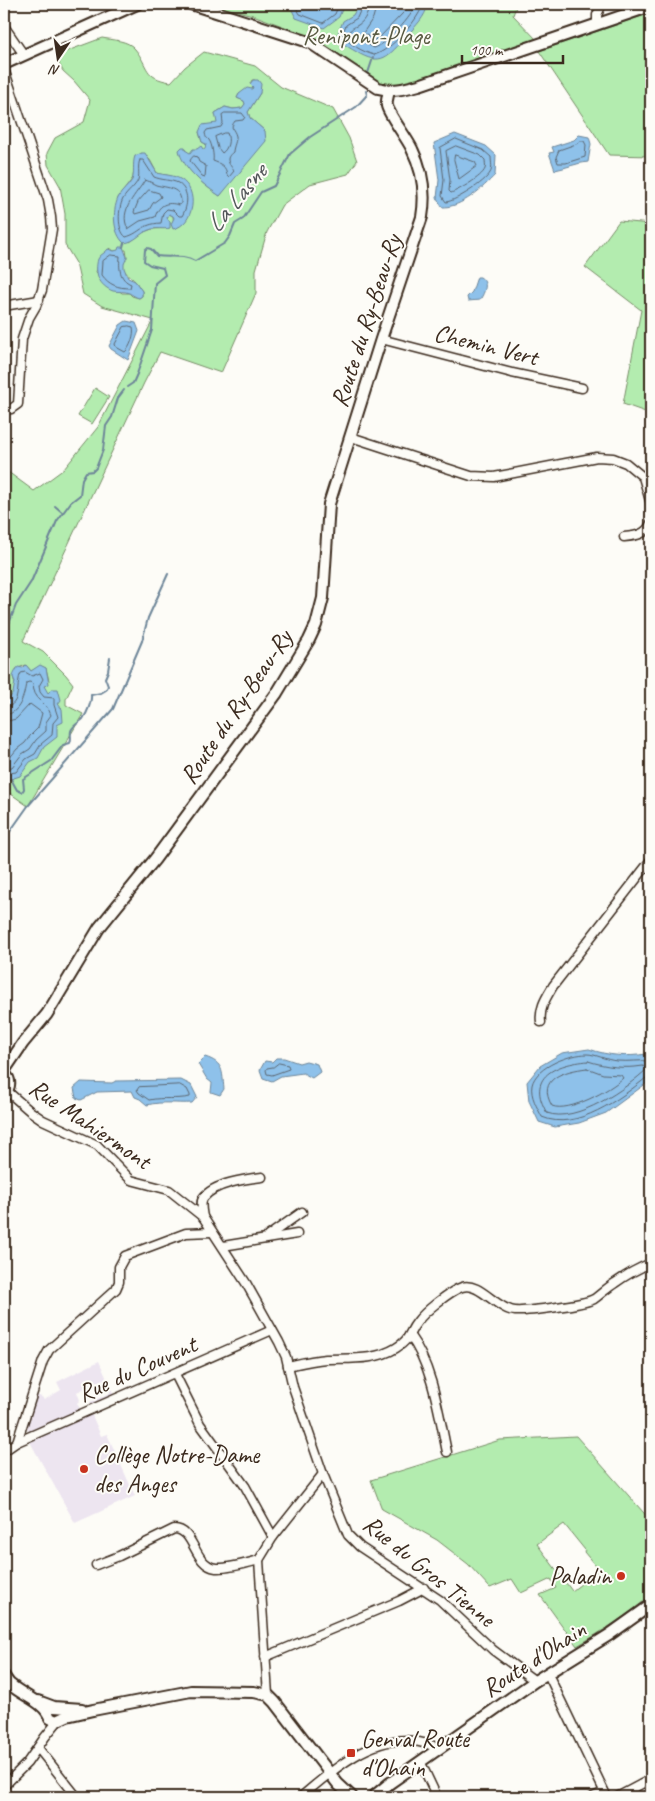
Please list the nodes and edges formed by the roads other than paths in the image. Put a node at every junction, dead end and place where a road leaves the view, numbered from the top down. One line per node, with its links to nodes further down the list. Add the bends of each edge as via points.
1 (137, 4): 7 (street)
2 (193, 4): 10 (street, via 310,42 378,88)
3 (602, 4): 5 (street)
4 (651, 6): 5 (street)
5 (597, 24): 10 (street, via 429,82)
6 (4, 26): 7 (street)
7 (24, 55): 8 (street)
8 (4, 64)
9 (4, 68): 11 (street, via 51,217 51,236)
10 (389, 91): 13 (street, Route du Ry-Beau-Ry, via 386,106 412,148 422,177 424,204)
11 (39, 300): 12 (street); 15 (street, via 22,339 18,404)
12 (4, 306)
13 (381, 339): 14 (street, Chemin Vert); 16 (street, Route du Ry-Beau-Ry)
14 (582, 388)
15 (4, 410)
16 (351, 437): 17 (street, via 480,477 507,475 597,457 626,463); 24 (street, Route du Ry-Beau-Ry, via 329,504 323,598 309,640 278,693 155,859 99,928 47,1014)
17 (644, 477): 18 (street); 19 (street)
18 (651, 481)
19 (651, 504)
20 (651, 523): 21 (street, via 646,532)
21 (624, 537)
22 (651, 860): 23 (street, via 553,986 545,1000)
23 (541, 1022)
24 (5, 1067): 25 (street, via 9,1080)
25 (5, 1092): 28 (street, Rue Mahiermont, via 43,1120 97,1145 131,1180 169,1190)
26 (262, 1177): 28 (street, via 236,1180 209,1193 202,1202)
27 (302, 1212): 31 (street)
28 (202, 1217): 29 (street, Rue Mahiermont)
29 (212, 1232): 32 (street, Rue Mahiermont); 38 (street, via 186,1233 126,1256 119,1267 116,1289 49,1350)
30 (297, 1234): 31 (street)
31 (264, 1239): 32 (street)
32 (223, 1246): 34 (street, Rue Mahiermont)
33 (651, 1263): 35 (street, via 592,1300 577,1304 513,1311 475,1289 462,1287 417,1322)
34 (272, 1330): 36 (street, Rue Mahiermont); 37 (street, Rue du Couvent)
35 (410, 1336): 36 (street, via 398,1347 379,1355 314,1360); 40 (street, via 418,1348 433,1390)
36 (288, 1366): 41 (street, Rue Mahiermont)
37 (175, 1374): 38 (street, Rue du Couvent); 42 (street, via 200,1424 245,1486)
38 (17, 1442): 39 (street, Rue du Couvent)
39 (4, 1451)
40 (447, 1452)
41 (322, 1474): 42 (street); 45 (street, Rue du Gros Tienne, via 350,1538)
42 (273, 1537): 43 (street)
43 (259, 1560): 44 (street, via 220,1568 210,1566 200,1558 185,1533 174,1529); 47 (street)
44 (96, 1565)
45 (424, 1588): 47 (street); 50 (street, Rue du Gros Tienne, via 493,1650)
46 (651, 1605): 48 (street, Route d'Ohain)
47 (265, 1657): 52 (street)
48 (548, 1674): 50 (street, Route d'Ohain); 61 (street)
49 (4, 1676): 51 (street)
50 (535, 1681): 55 (street, Route d'Ohain)
51 (8, 1687): 53 (street)
52 (268, 1695): 53 (street, via 191,1691); 57 (street)
53 (55, 1714): 54 (street)
54 (38, 1748): 60 (street); 62 (street)
55 (439, 1748): 56 (street, Route d'Ohain); 57 (street, via 412,1740 392,1742 373,1747)
56 (420, 1761): 66 (street, Route d'Ohain); 67 (street)
57 (330, 1772): 59 (street); 63 (street)
58 (651, 1779): 69 (street)
59 (338, 1784): 64 (street); 65 (street)
60 (4, 1786)
61 (606, 1794): 68 (street)
62 (77, 1797)
63 (302, 1797)
64 (341, 1797)
65 (352, 1797)
66 (373, 1797)
67 (437, 1797)
68 (593, 1797)
69 (617, 1797)

